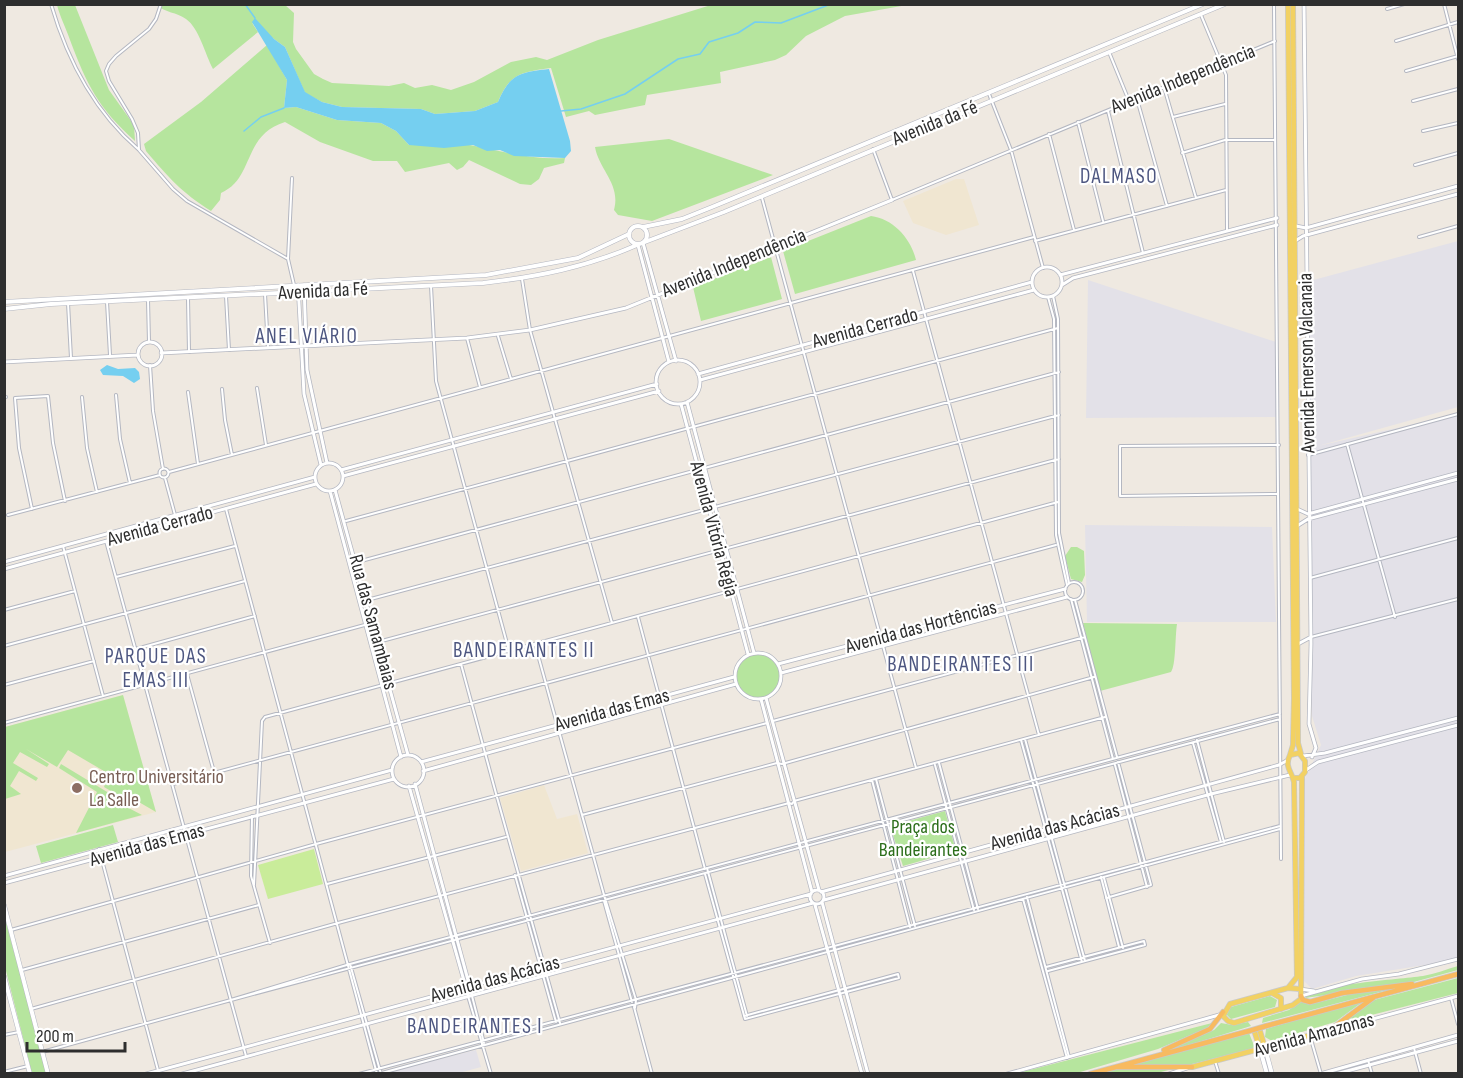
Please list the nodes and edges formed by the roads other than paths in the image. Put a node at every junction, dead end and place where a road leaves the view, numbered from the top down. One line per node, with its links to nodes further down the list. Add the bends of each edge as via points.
1 (51, 4): 38 (street, via 73,63 97,105 119,133)
2 (161, 4): 38 (street, via 149,29 106,71 135,126)
3 (1203, 4): 23 (main road, Avenida da Fé)
4 (1225, 4): 12 (main road, Avenida da Fé)
5 (1273, 4): 15 (street)
6 (1288, 4): 306 (main road, via 1294,686 1293,745)
7 (1293, 4): 54 (main road)
8 (1304, 4): 58 (street, Avenida Emerson Valcanaia)
9 (1404, 4): 11 (street)
10 (1444, 4): 14 (street)
11 (1387, 9)
12 (1201, 15): 17 (main road, Avenida da Fé); 19 (street)
13 (1458, 22): 14 (street)
14 (1449, 25): 16 (street); 18 (street)
15 (1275, 41): 19 (street, Avenida Independência); 36 (street)
16 (1396, 41)
17 (1109, 52): 25 (main road, Avenida da Fé); 26 (street)
18 (1458, 57): 20 (street)
19 (1222, 62): 21 (street, Avenida Independência); 28 (street, via 1226,75)
20 (1406, 70)
21 (1164, 87): 24 (street, Avenida Independência); 30 (street)
22 (1458, 89): 27 (street)
23 (990, 94): 25 (street); 57 (main road, Avenida da Fé, via 682,219)
24 (1136, 98): 26 (street, Avenida Independência); 50 (street)
25 (992, 100): 37 (main road, Avenida da Fé); 39 (street)
26 (1129, 101): 29 (street, Avenida Independência)
27 (1413, 101)
28 (1225, 104): 30 (street); 35 (street)
29 (1108, 110): 31 (street, Avenida Independência); 51 (street)
30 (1173, 117): 40 (street)
31 (1078, 122): 34 (street, Avenida Independência); 53 (street)
32 (1458, 123): 33 (street)
33 (1423, 131)
34 (1049, 134): 39 (street, Avenida Independência); 59 (street)
35 (1226, 140): 36 (street); 40 (street); 45 (street)
36 (1275, 140): 52 (street)
37 (873, 149): 47 (main road, Avenida da Fé); 49 (street)
38 (139, 150): 69 (street, via 187,201)
39 (1011, 150): 49 (street, Avenida Independência); 64 (street)
40 (1182, 153): 48 (street)
41 (1458, 153): 42 (street)
42 (1415, 165)
43 (292, 178): 69 (street)
44 (1458, 186): 58 (street)
45 (1226, 190): 48 (street); 60 (street)
46 (1458, 194): 62 (street)
47 (761, 196): 66 (main road, Avenida da Fé); 67 (street)
48 (1196, 198): 50 (street)
49 (892, 200): 67 (street, Avenida Independência)
50 (1167, 206): 51 (street)
51 (1135, 214): 53 (street); 68 (street)
52 (1277, 218): 55 (street); 60 (street)
53 (1103, 222): 59 (street)
54 (1294, 224): 58 (street); 65 (main road)
55 (1277, 225): 76 (street, via 1073,278); 151 (street)
56 (1458, 226): 63 (street)
57 (643, 227): 61 (main road, via 635,226); 66 (main road, via 647,234)
58 (1306, 228): 62 (street, Avenida Emerson Valcanaia)
59 (1074, 230): 64 (street)
60 (1227, 231): 68 (street)
61 (629, 234): 66 (main road, via 631,241); 75 (main road, Avenida da Fé, via 578,258 520,270 432,279)
62 (1306, 235): 65 (street); 154 (street, Avenida Emerson Valcanaia)
63 (1419, 237)
64 (1035, 239): 70 (street); 71 (street)
65 (1294, 242): 190 (main road)
66 (641, 243): 73 (main road, Avenida da Fé, via 589,264); 81 (street); 83 (street)
67 (775, 247): 81 (street, Avenida Independência); 91 (street)
68 (1143, 253): 72 (street)
69 (288, 259): 75 (street)
70 (1043, 268): 72 (street, via 1054,269); 74 (street, via 1036,272)
71 (913, 271): 91 (street); 93 (street)
72 (1060, 275): 76 (street)
73 (522, 279): 77 (main road, Avenida da Fé); 96 (street)
74 (1032, 282): 78 (street); 93 (street, Avenida Cerrado)
75 (298, 285): 79 (street); 88 (main road, Avenida da Fé)
76 (1062, 285): 84 (street)
77 (431, 286): 79 (main road, Avenida da Fé); 101 (street)
78 (1034, 290): 86 (street); 94 (street, Avenida Cerrado)
79 (301, 292): 80 (main road, Avenida da Fé); 103 (street)
80 (265, 293): 82 (main road, Avenida da Fé); 105 (street)
81 (658, 294): 83 (street, Avenida Independência); 97 (street)
82 (226, 296): 85 (main road, Avenida da Fé); 106 (street)
83 (653, 296): 96 (street, Avenida Independência, via 602,315); 99 (street)
84 (1053, 296): 86 (street); 95 (street)
85 (188, 297): 87 (main road, Avenida da Fé); 107 (street)
86 (1048, 297): 95 (street)
87 (148, 300): 89 (main road, Avenida da Fé); 102 (street)
88 (4, 302)
89 (107, 302): 90 (main road, Avenida da Fé); 110 (street)
90 (68, 303): 92 (main road, Avenida da Fé); 112 (street)
91 (790, 304): 97 (street); 104 (street)
92 (4, 309)
93 (924, 312): 94 (street); 104 (street, Avenida Cerrado)
94 (926, 319): 108 (street, Avenida Cerrado); 116 (street)
95 (1056, 329): 116 (street); 119 (street); 120 (street)
96 (530, 330): 98 (street, Avenida Independência); 118 (street)
97 (670, 335): 99 (street); 113 (street)
98 (498, 336): 100 (street, Avenida Independência); 122 (street)
99 (664, 337): 115 (street); 118 (street)
100 (467, 338): 101 (street, Avenida Independência); 125 (street)
101 (433, 340): 103 (street, Avenida Independência); 133 (street)
102 (149, 342): 109 (street, via 158,345); 111 (street, via 141,346)
103 (302, 346): 105 (street, Avenida Independência); 144 (street); 145 (street, via 304,394)
104 (802, 346): 108 (street); 121 (street, Avenida Cerrado)
105 (268, 348): 106 (street, Avenida Independência)
106 (229, 350): 107 (street, Avenida Independência)
107 (189, 352): 109 (street, Avenida Independência)
108 (803, 352): 123 (street, Avenida Cerrado); 131 (street)
109 (161, 353): 117 (street, via 158,361)
110 (110, 355): 111 (street); 112 (street)
111 (138, 355): 117 (street, via 142,363)
112 (71, 357): 114 (street)
113 (676, 361): 115 (street); 121 (street, via 688,363)
114 (4, 362)
115 (669, 362): 124 (street, via 659,371)
116 (937, 362): 131 (street); 135 (street)
117 (150, 365): 162 (street)
118 (541, 370): 122 (street); 137 (street)
119 (1059, 372): 120 (street); 139 (street)
120 (1054, 373): 135 (street); 140 (street)
121 (698, 374): 123 (street)
122 (511, 379): 125 (street)
123 (700, 380): 134 (street, via 698,391)
124 (657, 384): 128 (street); 137 (street)
125 (480, 387): 133 (street)
126 (257, 388): 150 (street)
127 (222, 389): 153 (street)
128 (658, 391): 136 (street, via 668,401); 141 (street)
129 (188, 392): 158 (street)
130 (116, 395): 174 (street)
131 (815, 395): 142 (street); 146 (street)
132 (82, 397): 179 (street, via 87,448)
133 (440, 397): 144 (street); 147 (street)
134 (687, 402): 136 (street); 142 (street, Avenida Vitória Régia)
135 (948, 402): 146 (street); 148 (street)
136 (681, 404): 143 (street, Avenida Vitória Régia)
137 (553, 413): 141 (street); 147 (street)
138 (1458, 414): 149 (street)
139 (1059, 415): 140 (street); 155 (street)
140 (1054, 416): 148 (street); 156 (street)
141 (556, 421): 152 (street); 157 (street)
142 (693, 428): 143 (street); 161 (street, Avenida Vitória Régia)
143 (687, 429): 157 (street); 163 (street, Avenida Vitória Régia)
144 (320, 431): 145 (street); 159 (street)
145 (314, 433): 150 (street); 160 (street)
146 (826, 435): 161 (street); 168 (street)
147 (452, 439): 152 (street); 164 (street)
148 (959, 442): 168 (street); 173 (street)
149 (1347, 444): 154 (street); 181 (street)
150 (266, 445): 153 (street)
151 (1279, 445): 180 (street); 180 (street, via 1120,446 1120,496)
152 (454, 447): 169 (street); 176 (street)
153 (232, 455): 158 (street)
154 (1308, 455): 192 (street, Avenida Emerson Valcanaia)
155 (1059, 459): 156 (street); 184 (street)
156 (1054, 460): 173 (street); 185 (street)
157 (567, 462): 176 (street); 183 (street)
158 (198, 464): 165 (street)
159 (327, 464): 160 (street); 164 (street)
160 (321, 465): 170 (street)
161 (704, 468): 163 (street); 187 (street, Avenida Vitória Régia)
162 (163, 469): 165 (street); 167 (street)
163 (698, 469): 183 (street); 191 (street, Avenida Vitória Régia)
164 (341, 471): 169 (street)
165 (169, 472): 171 (street)
166 (1458, 473): 181 (street)
167 (160, 475): 171 (street); 174 (street)
168 (837, 475): 187 (street); 195 (street)
169 (342, 476): 177 (street)
170 (315, 477): 175 (street); 194 (street, Avenida Cerrado)
171 (165, 478): 194 (street)
172 (1458, 479): 186 (street)
173 (970, 482): 195 (street); 198 (street)
174 (130, 483): 179 (street)
175 (316, 484): 178 (street); 189 (street, Avenida Cerrado)
176 (465, 489): 197 (street); 200 (street)
177 (335, 490): 178 (street); 197 (street, Rua das Samambaias)
178 (330, 491): 215 (street, Rua das Samambaias)
179 (97, 492): 182 (street)
180 (1279, 494): 282 (street)
181 (1363, 499): 186 (street); 192 (street)
182 (64, 501): 188 (street); 188 (street, via 48,396 15,398)
183 (578, 502): 200 (street); 203 (street)
184 (1058, 502): 185 (street); 222 (street)
185 (1054, 503): 198 (street); 204 (street)
186 (1364, 505): 196 (street); 211 (street)
187 (715, 508): 191 (street); 207 (street, Avenida Vitória Régia)
188 (32, 509): 193 (street)
189 (225, 509): 202 (street, Avenida Cerrado); 206 (street)
190 (1297, 509): 192 (street); 199 (main road)
191 (710, 510): 203 (street); 208 (street, Avenida Vitória Régia)
192 (1308, 514): 196 (street, Avenida Emerson Valcanaia)
193 (8, 515)
194 (175, 515): 205 (street, Avenida Cerrado)
195 (848, 515): 207 (street); 210 (street)
196 (1308, 519): 199 (street); 219 (street, Avenida Emerson Valcanaia)
197 (346, 521): 213 (street, Rua das Samambaias)
198 (981, 524): 210 (street); 214 (street)
199 (1297, 526): 244 (main road)
200 (476, 530): 213 (street); 217 (street)
201 (1458, 538): 211 (street)
202 (106, 541): 209 (street, Avenida Cerrado); 218 (street)
203 (589, 541): 217 (street); 221 (street)
204 (1056, 545): 214 (street); 222 (street)
205 (63, 546): 209 (street); 212 (street, Avenida Cerrado)
206 (236, 546): 218 (street); 220 (street)
207 (726, 548): 208 (street); 223 (street, Avenida Vitória Régia)
208 (720, 550): 221 (street); 225 (street, Avenida Vitória Régia)
209 (65, 552): 216 (street, Avenida Cerrado); 224 (street)
210 (859, 557): 223 (street); 226 (street)
211 (1380, 560): 219 (street); 237 (street)
212 (4, 562)
213 (357, 562): 215 (street); 229 (street, Rua das Samambaias)
214 (992, 562): 226 (street); 230 (street)
215 (350, 564): 240 (street, Rua das Samambaias)
216 (4, 569)
217 (487, 569): 229 (street); 231 (street)
218 (116, 577): 233 (street)
219 (1310, 578): 247 (street, Avenida Emerson Valcanaia)
220 (245, 581): 233 (street); 235 (street)
221 (601, 582): 231 (street); 239 (street)
222 (1067, 586): 227 (street); 227 (street, via 1077,582 1083,588 1082,596); 230 (street, Avenida das Hortências)
223 (737, 590): 225 (street); 242 (street, Avenida Vitória Régia)
224 (75, 591): 232 (street); 241 (street)
225 (731, 591): 236 (street); 243 (street, Avenida Vitória Régia)
226 (870, 595): 242 (street); 245 (street)
227 (1071, 598): 234 (street, Avenida das Hortências); 246 (street)
228 (1458, 599): 237 (street)
229 (367, 600): 238 (street, Rua das Samambaias)
230 (1004, 605): 234 (street); 245 (street, Avenida das Hortências)
231 (497, 609): 248 (street); 254 (street)
232 (4, 610)
233 (126, 613): 241 (street); 253 (street)
234 (1006, 613): 252 (street, Avenida das Hortências); 259 (street)
235 (255, 616): 253 (street); 255 (street)
236 (638, 617): 239 (street); 258 (street)
237 (1395, 617): 247 (street)
238 (373, 622): 240 (street); 248 (street, Rua das Samambaias)
239 (612, 623): 249 (street)
240 (366, 624): 255 (street); 272 (street, Rua das Samambaias)
241 (85, 625): 251 (street); 260 (street)
242 (747, 628): 243 (street); 256 (street, Avenida Vitória Régia)
243 (742, 630): 257 (street, Avenida Vitória Régia); 258 (street)
244 (1298, 632): 247 (street); 250 (main road)
245 (881, 637): 252 (street); 262 (street, Avenida das Hortências)
246 (1083, 637): 259 (street); 266 (street)
247 (1311, 638): 250 (street); 307 (street, Avenida Emerson Valcanaia, via 1309,721 1316,748)
248 (378, 642): 268 (street, Rua das Samambaias)
249 (535, 644): 254 (street); 267 (street)
250 (1298, 644): 304 (main road, via 1298,743)
251 (4, 646)
252 (884, 646): 263 (street, Avenida das Hortências); 273 (street)
253 (136, 650): 271 (street)
254 (509, 651): 261 (street)
255 (264, 652): 264 (street); 281 (street)
256 (754, 652): 257 (street); 262 (street, via 768,655)
257 (748, 654): 265 (street, via 738,663)
258 (648, 655): 267 (street); 276 (street)
259 (1017, 655): 273 (street); 274 (street)
260 (94, 661): 270 (street); 275 (street)
261 (462, 664): 268 (street); 279 (street)
262 (778, 664): 263 (street)
263 (781, 673): 277 (street, via 777,689)
264 (187, 674): 271 (street); 320 (street)
265 (734, 677): 269 (street); 276 (street, Avenida das Emas)
266 (1093, 678): 274 (street); 283 (street)
267 (546, 683): 279 (street); 291 (street)
268 (389, 684): 272 (street); 288 (street, Rua das Samambaias)
269 (736, 684): 278 (street, via 748,697); 280 (street, Avenida das Emas)
270 (4, 685)
271 (145, 685): 275 (street); 328 (street)
272 (382, 685): 281 (street); 290 (street, Rua das Samambaias)
273 (895, 688): 286 (street); 293 (street)
274 (1028, 695): 293 (street); 295 (street)
275 (103, 696): 287 (street)
276 (660, 698): 280 (street); 291 (street, Avenida das Emas)
277 (766, 698): 278 (street); 286 (street)
278 (760, 699): 289 (street)
279 (472, 703): 288 (street); 299 (street)
280 (661, 704): 294 (street, Avenida das Emas); 300 (street)
281 (281, 713): 301 (street); 309 (street, via 264,718)
282 (1280, 714): 285 (street); 296 (street)
283 (1104, 718): 295 (street); 308 (street)
284 (1458, 718): 307 (street)
285 (1280, 719): 298 (street); 316 (street)
286 (773, 721): 289 (street); 310 (street)
287 (5, 722)
288 (400, 723): 290 (street); 303 (street, Rua das Samambaias)
289 (766, 723): 300 (street); 313 (street)
290 (393, 725): 301 (street); 305 (street, Rua das Samambaias)
291 (558, 725): 294 (street); 299 (street, Avenida das Emas)
292 (1458, 725): 321 (street, via 1318,762)
293 (906, 728): 310 (street); 317 (street)
294 (559, 732): 302 (street, Avenida das Emas); 322 (street)
295 (1039, 735): 297 (street)
296 (1194, 737): 298 (street); 308 (street)
297 (1023, 740): 312 (street); 327 (street)
298 (1195, 742): 314 (street); 332 (street)
299 (483, 745): 302 (street); 311 (street, Avenida das Emas)
300 (673, 748): 322 (street); 333 (street)
301 (291, 752): 309 (street); 334 (street)
302 (484, 752): 319 (street, Avenida das Emas); 336 (street)
303 (408, 755): 305 (street); 311 (street)
304 (1302, 755): 306 (main road); 307 (street); 321 (main road)
305 (401, 757): 318 (street)
306 (1289, 757): 316 (street, Avenida das Acácias); 324 (main road)
307 (1312, 757)
308 (1115, 759): 314 (street); 327 (street)
309 (260, 761): 320 (street); 341 (street)
310 (784, 761): 313 (street); 337 (street)
311 (421, 762): 319 (street)
312 (939, 762): 315 (street); 340 (street)
313 (777, 763): 333 (street); 339 (street)
314 (1116, 763): 330 (street); 343 (street)
315 (935, 764): 317 (street); 340 (street)
316 (1279, 765): 323 (street); 332 (street, Avenida das Acácias)
317 (916, 768): 326 (street)
318 (392, 770): 325 (street); 334 (street, Avenida das Emas)
319 (423, 771): 329 (street)
320 (214, 773): 328 (street)
321 (1304, 774): 324 (main road); 434 (main road)
322 (571, 775): 336 (street); 346 (street)
323 (1279, 775): 324 (street, Avenida das Acácias); 335 (street, Avenida das Acácias); 353 (street)
324 (1292, 776): 433 (main road, via 1297,977)
325 (394, 778): 331 (street); 338 (street, Avenida das Emas)
326 (874, 779): 337 (street); 350 (street)
327 (1034, 781): 330 (street); 340 (street)
328 (173, 784): 351 (street)
329 (415, 784): 331 (street); 345 (street)
330 (1035, 785): 342 (street); 354 (street)
331 (409, 786): 349 (street)
332 (1207, 786): 335 (street); 343 (street, Avenida das Acácias)
333 (684, 788): 346 (street); 352 (street)
334 (303, 793): 338 (street); 341 (street, Avenida das Emas)
335 (1209, 794): 348 (street, Avenida das Acácias); 359 (street)
336 (496, 796): 345 (street); 356 (street)
337 (794, 801): 339 (street); 360 (street)
338 (305, 803): 344 (street, Avenida das Emas); 358 (street)
339 (789, 803): 352 (street); 361 (street)
340 (948, 804): 342 (street); 350 (street)
341 (258, 806): 344 (street); 351 (street, Avenida das Emas)
342 (949, 808): 350 (street); 363 (street)
343 (1128, 808): 348 (street); 354 (street, Avenida das Acácias)
344 (257, 815): 347 (street, Avenida das Emas); 369 (street)
345 (424, 815): 349 (street); 365 (street)
346 (582, 815): 364 (street)
347 (252, 816): 355 (street, Avenida das Emas); 371 (street)
348 (1130, 816): 357 (street, Avenida das Acácias); 372 (street)
349 (418, 817): 358 (street); 367 (street)
350 (885, 823): 360 (street); 373 (street)
351 (184, 825): 355 (street); 362 (street, Avenida das Emas)
352 (694, 828): 364 (street); 374 (street)
353 (1280, 828): 359 (street); 368 (street)
354 (1047, 829): 357 (street); 363 (street, Avenida das Acácias)
355 (187, 834): 366 (street, Avenida das Emas); 378 (street)
356 (506, 837): 365 (street); 375 (street)
357 (1050, 838): 370 (street, Avenida das Acácias); 383 (street)
358 (316, 844): 369 (street); 381 (street)
359 (1223, 844): 372 (street)
360 (806, 845): 361 (street); 384 (street)
361 (801, 846): 374 (street); 385 (street)
362 (99, 849): 366 (street); 376 (street, Avenida das Emas)
363 (961, 853): 370 (street); 373 (street, Avenida das Acácias)
364 (593, 855): 375 (street); 389 (street)
365 (435, 856): 367 (street); 386 (street)
366 (101, 858): 380 (street, Avenida das Emas); 391 (street)
367 (429, 858): 381 (street); 386 (street)
368 (1281, 859)
369 (255, 862): 371 (street); 382 (street)
370 (963, 862): 379 (street, Avenida das Acácias); 395 (street)
371 (249, 864): 378 (street); 382 (street)
372 (1144, 865): 377 (street); 388 (street, via 1149,886)
373 (898, 870): 379 (street); 384 (street, Avenida das Acácias)
374 (706, 871): 389 (street); 396 (street)
375 (516, 874): 386 (street); 398 (street)
376 (4, 876)
377 (1102, 876): 383 (street); 388 (street)
378 (198, 878): 391 (street); 397 (street)
379 (900, 879): 390 (street, Avenida das Acácias); 400 (street); 401 (street)
380 (4, 883)
381 (327, 884): 399 (street)
382 (254, 885): 394 (street)
383 (1063, 887): 387 (street); 415 (street)
384 (820, 891): 385 (street, Avenida das Acácias); 390 (street)
385 (812, 893): 392 (street); 396 (street, Avenida das Acácias)
386 (443, 895): 399 (street); 406 (street)
387 (1025, 897): 395 (street); 422 (street)
388 (1108, 897): 410 (street)
389 (604, 899): 398 (street); 409 (street)
390 (823, 901): 392 (street, Avenida das Acácias); 411 (street)
391 (112, 902): 404 (street); 407 (street)
392 (814, 904): 402 (street, Avenida das Acácias); 412 (street)
393 (4, 905): 404 (main road)
394 (259, 905): 397 (street); 408 (street)
395 (977, 910): 400 (street); 403 (street)
396 (719, 918): 402 (street); 409 (street, Avenida das Acácias)
397 (208, 919): 407 (street); 416 (street)
398 (530, 919): 406 (street); 420 (street)
399 (338, 923): 408 (street); 419 (street)
400 (915, 924): 401 (street); 403 (street)
401 (910, 926): 405 (street); 411 (street)
402 (722, 927): 414 (street, Avenida das Acácias); 427 (street)
403 (916, 928): 405 (street)
404 (11, 930): 423 (main road)
405 (911, 930): 411 (street)
406 (454, 939): 419 (street); 421 (street); 432 (street)
407 (124, 942): 423 (street); 430 (street)
408 (270, 943): 416 (street)
409 (617, 946): 414 (street); 420 (street, Avenida das Acácias)
410 (1121, 946): 413 (street); 413 (street, via 1144,941 1145,945); 415 (street)
411 (834, 949): 412 (street); 435 (street)
412 (828, 950): 427 (street); 437 (street)
413 (1122, 951): 418 (street)
414 (620, 955): 426 (street, Avenida das Acácias); 446 (street)
415 (1082, 957): 418 (street); 422 (street)
416 (219, 958): 430 (street); 445 (street)
417 (1458, 959): 436 (street)
418 (1083, 961): 422 (street)
419 (349, 964): 421 (street); 424 (street); 445 (street)
420 (543, 966): 426 (street); 432 (street, Avenida das Acácias)
421 (353, 969): 424 (street); 450 (street)
422 (1044, 969): 474 (street)
423 (21, 970): 447 (main road)
424 (348, 970): 445 (street); 450 (street)
425 (1458, 974): 431 (highway)
426 (545, 975): 439 (street, Avenida das Acácias); 455 (street)
427 (735, 975): 437 (street, via 746,1017); 446 (street)
428 (4, 976): 443 (main road)
429 (899, 976): 435 (street)
430 (135, 981): 447 (street); 454 (street)
431 (1430, 981): 440 (highway, via 1342,993 1310,1002); 442 (highway)
432 (468, 986): 439 (street); 450 (street, Avenida das Acácias)
433 (1288, 988): 434 (main road); 438 (main road)
434 (1300, 989): 436 (street); 440 (main road)
435 (846, 991): 437 (street); 493 (street)
436 (1316, 991): 440 (street)
437 (839, 992): 492 (street)
438 (1270, 993): 448 (main road, via 1280,996); 449 (main road, via 1230,1004)
439 (470, 996): 456 (street, Avenida das Acácias); 466 (street)
440 (1301, 996): 448 (main road, via 1293,1005)
441 (1458, 996): 444 (street, Avenida Amazonas)
442 (1375, 997): 459 (highway); 473 (highway, bridge)
443 (7, 998): 460 (main road)
444 (1450, 998): 458 (street); 459 (street, Avenida Amazonas)
445 (231, 1000): 454 (street); 467 (street)
446 (634, 1002): 455 (street); 491 (street)
447 (31, 1009): 470 (main road)
448 (1281, 1009): 451 (main road)
449 (1223, 1012): 452 (highway); 453 (main road)
450 (363, 1014): 456 (street); 467 (street, Avenida das Acácias)
451 (1254, 1017): 453 (main road); 457 (main road)
452 (1215, 1019): 453 (street); 473 (highway, via 1210,1029); 474 (street)
453 (1228, 1021)
454 (146, 1023): 470 (street); 482 (street)
455 (558, 1023): 466 (street)
456 (366, 1024): 472 (street, Avenida das Acácias); 480 (street)
457 (1256, 1024)
458 (1458, 1024)
459 (1330, 1030): 464 (main road, Avenida Amazonas)
460 (19, 1032): 462 (street); 477 (main road)
461 (1258, 1032): 469 (main road)
462 (4, 1035)
463 (1458, 1035): 468 (street)
464 (1310, 1036): 469 (main road, Avenida Amazonas); 484 (street)
465 (1458, 1041): 471 (street)
466 (483, 1045): 480 (street); 483 (street); 490 (street)
467 (243, 1047): 472 (street); 482 (street, Avenida das Acácias)
468 (1414, 1048): 471 (street); 476 (street)
469 (1263, 1049): 475 (main road, Avenida Amazonas); 498 (main road); 499 (main road)
470 (42, 1052): 486 (main road)
471 (1415, 1053): 476 (street); 502 (street)
472 (246, 1056): 488 (street, Avenida das Acácias)
473 (1150, 1056): 478 (highway)
474 (1068, 1057): 494 (street)
475 (1215, 1061): 479 (main road, Avenida Amazonas); 497 (street)
476 (1369, 1062): 484 (street); 500 (street); 501 (street)
477 (28, 1066): 481 (street); 485 (main road)
478 (1112, 1067): 479 (highway); 495 (highway)
479 (1192, 1067): 496 (street, Avenida Amazonas)
480 (378, 1069): 483 (street); 489 (street)
481 (4, 1072)
482 (159, 1072): 487 (street, Avenida das Acácias)
483 (379, 1073)
484 (1321, 1073)
485 (30, 1074)
486 (48, 1074)
487 (146, 1074)
488 (182, 1074)
489 (359, 1074)
490 (491, 1074)
491 (652, 1074)
492 (862, 1074)
493 (868, 1074)
494 (1006, 1074)
495 (1090, 1074)
496 (1169, 1074)
497 (1219, 1074)
498 (1267, 1074)
499 (1272, 1074)
500 (1336, 1074)
501 (1372, 1074)
502 (1421, 1074)

